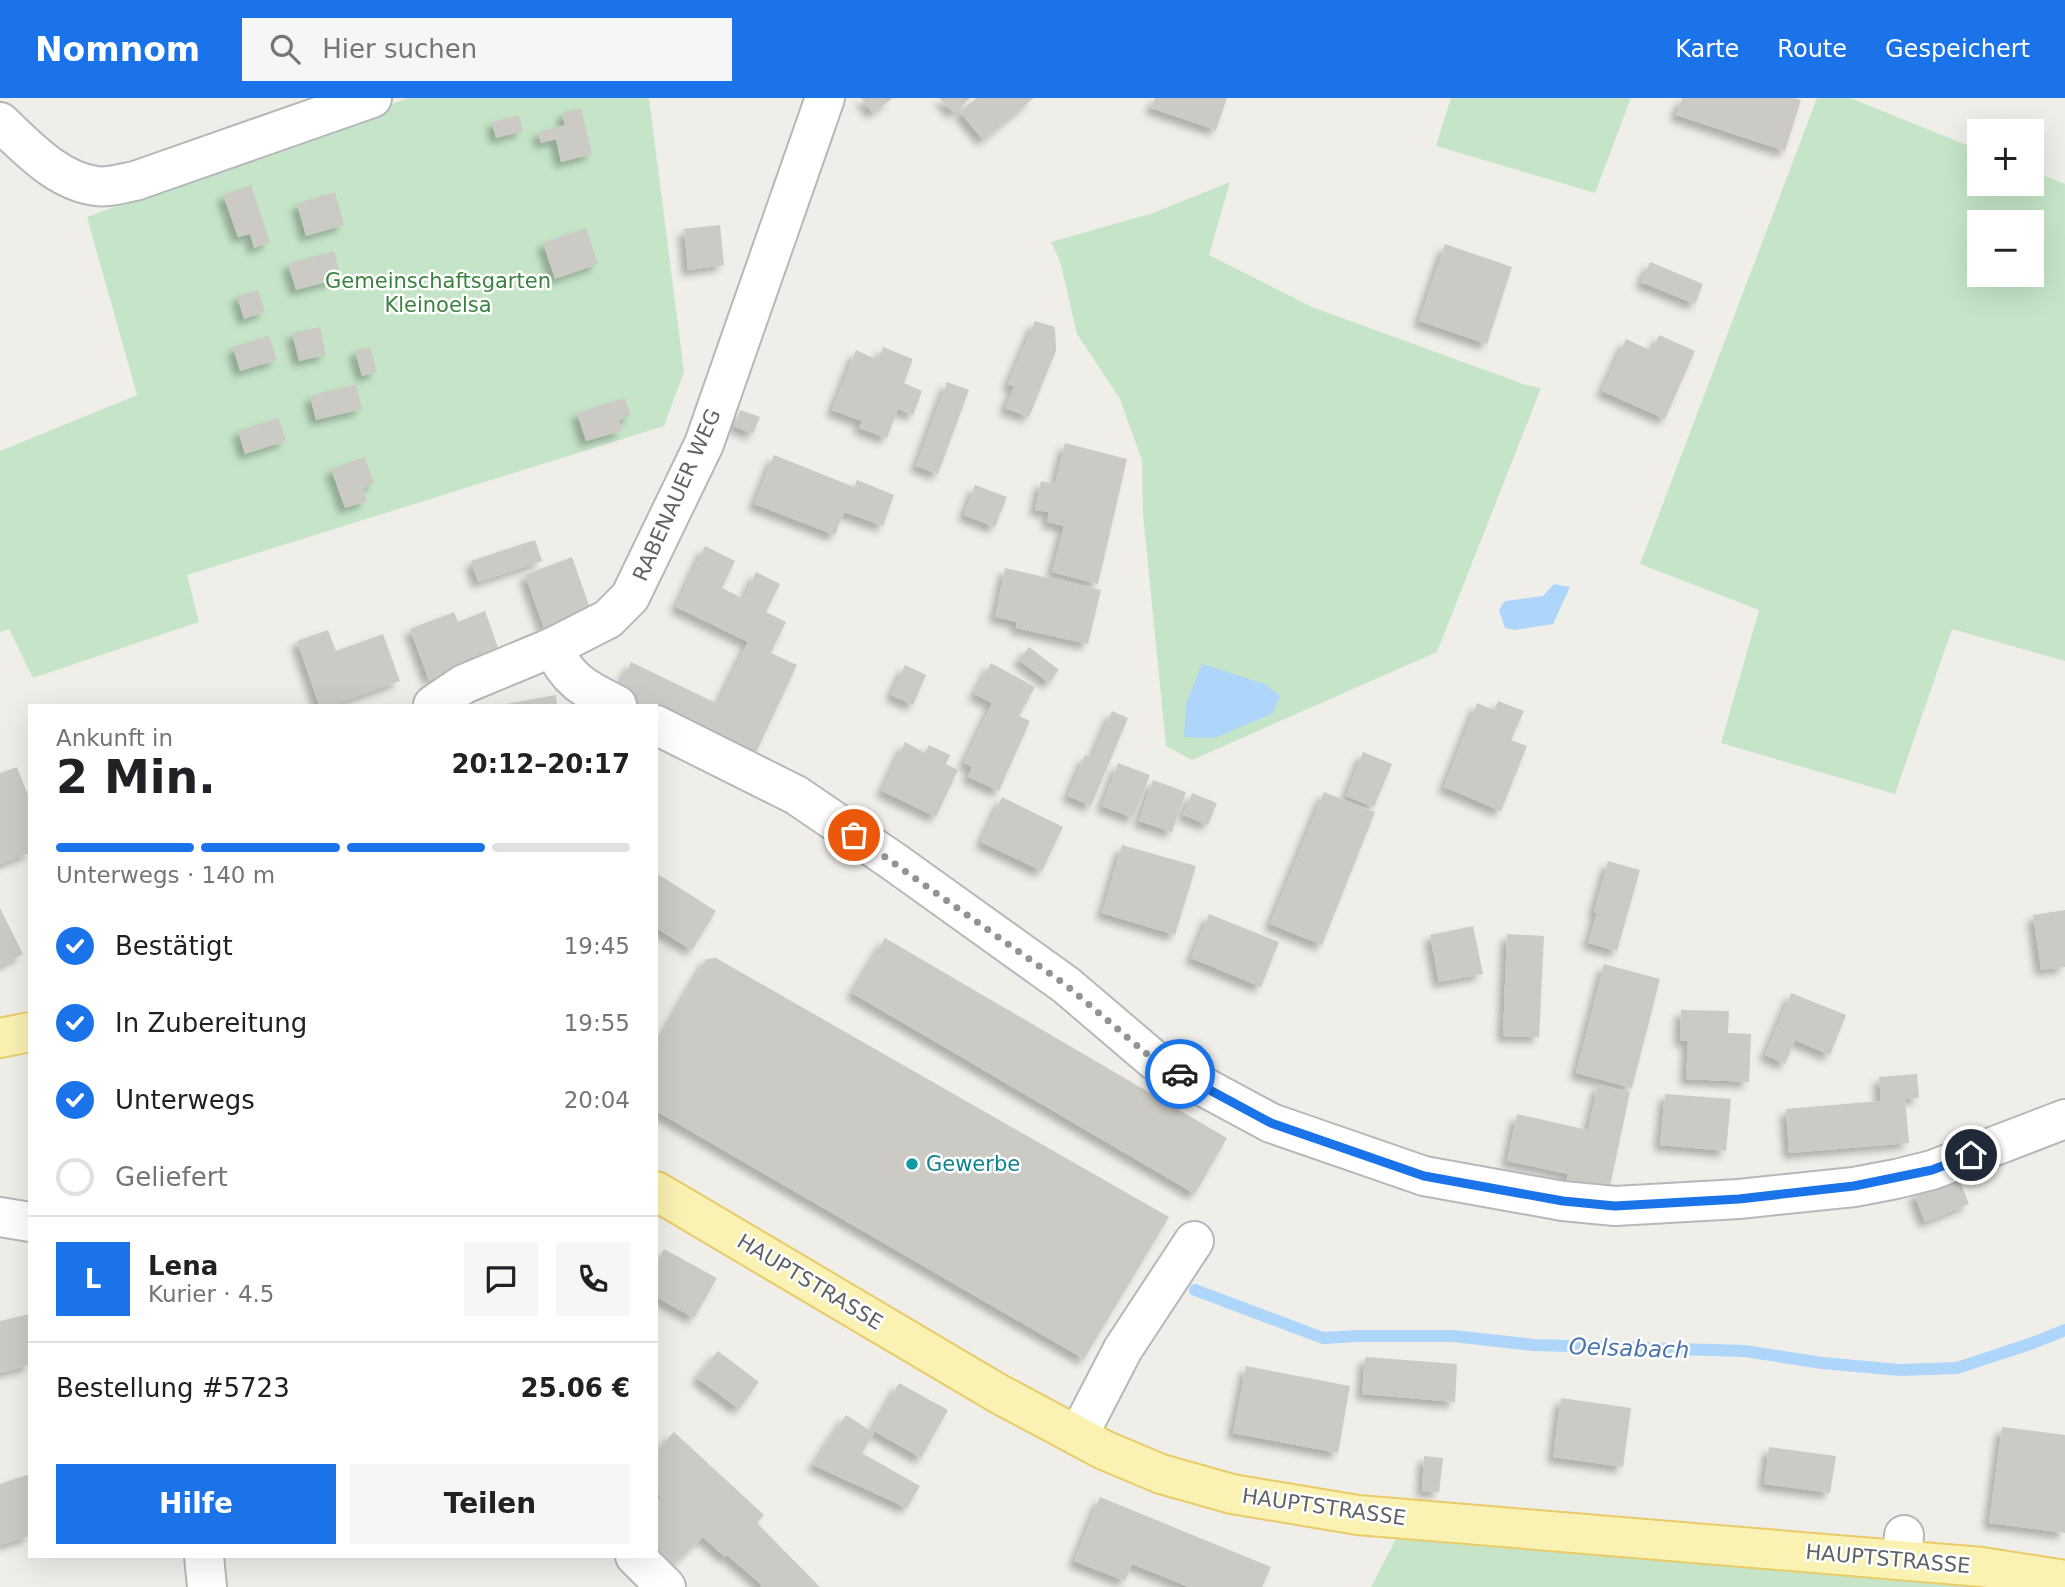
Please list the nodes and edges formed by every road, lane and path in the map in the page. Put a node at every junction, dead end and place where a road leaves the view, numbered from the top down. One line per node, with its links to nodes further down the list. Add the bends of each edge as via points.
1 (16, 98): 4 (street)
2 (372, 98): 5 (street, via 135,181 97,186 66,177)
3 (825, 98): 6 (street, RABENAUER WEG, via 704,444 638,582 608,620)
4 (0, 115)
5 (0, 122)
6 (553, 647): 7 (street, RABENAUER WEG, via 464,684); 8 (street, via 559,662 582,687)
7 (434, 704)
8 (615, 704)
9 (658, 726): 12 (street, via 796,795 1056,978 1154,1060 1271,1123 1424,1176 1615,1206 1739,1199 1896,1179 1932,1170)
10 (28, 1032): 11 (main road)
11 (0, 1038)
12 (2065, 1119)
13 (658, 1192): 17 (main road, HAUPTSTRASSE)
14 (0, 1217): 15 (street)
15 (28, 1222)
16 (1194, 1241): 17 (street, via 1124,1349)
17 (1078, 1436): 20 (main road, HAUPTSTRASSE, via 1161,1474 1232,1494 1358,1515 1903,1548)
18 (204, 1558): 21 (street)
19 (637, 1558): 22 (street)
20 (2065, 1580)
21 (207, 1587)
22 (666, 1587)

